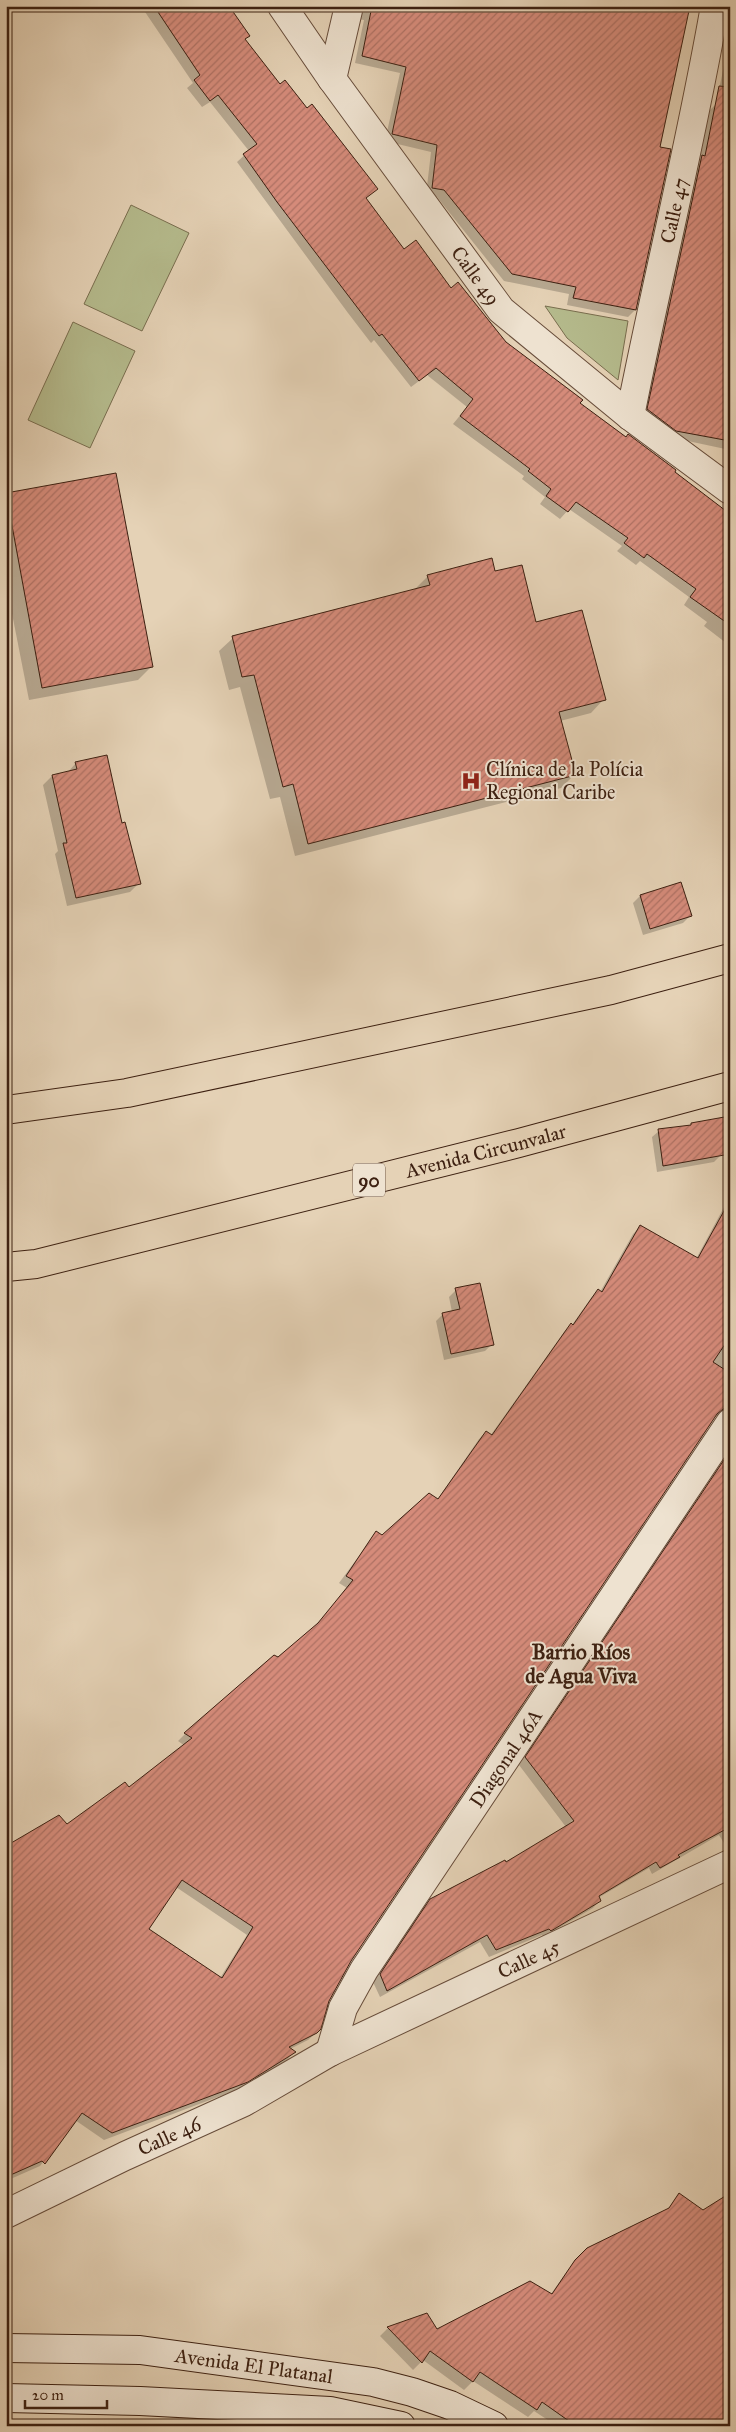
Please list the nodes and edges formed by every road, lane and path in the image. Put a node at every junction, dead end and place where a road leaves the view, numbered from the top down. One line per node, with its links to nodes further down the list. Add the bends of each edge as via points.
1 (282, 6): 4 (street, Calle 49)
2 (349, 6): 4 (street)
3 (715, 6): 5 (street, Calle 47, via 700,94 672,209)
4 (332, 80): 5 (street, Calle 49, via 501,310)
5 (630, 416): 6 (street, Calle 49)
6 (730, 490)
7 (730, 958): 9 (highway, via 611,990 127,1093)
8 (730, 1086): 10 (highway, Avenida Circunvalar / 90, via 519,1143 36,1264)
9 (6, 1110)
10 (6, 1267)
11 (730, 1423): 13 (street, Diagonal 46A, via 364,1970 343,2008)
12 (730, 1864): 13 (street, Calle 45)
13 (330, 2052): 14 (street, Calle 46, via 244,2102)
14 (6, 2214)
15 (6, 2348): 18 (street, Avenida El Platanal, via 140,2350 373,2382 450,2405)
16 (6, 2398): 17 (street, Avenida El Platanal, via 330,2411)
17 (401, 2426)
18 (494, 2426)

